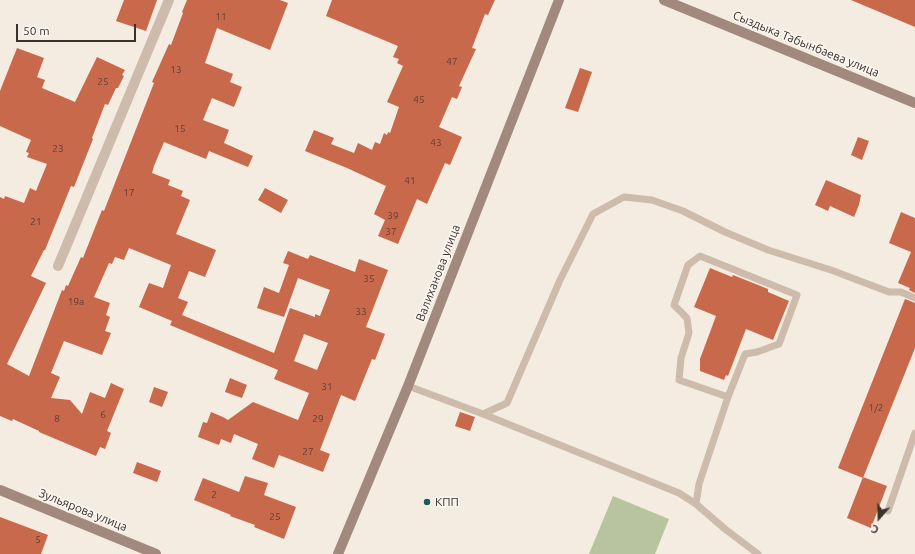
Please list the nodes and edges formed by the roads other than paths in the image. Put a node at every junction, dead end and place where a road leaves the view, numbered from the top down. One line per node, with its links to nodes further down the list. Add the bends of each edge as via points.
1 (169, 0): 5 (street)
2 (559, 0): 7 (street, Валиханова улица)
3 (664, 0): 4 (street, Сыздыка Табынбаева улица)
4 (915, 103)
5 (58, 266)
6 (915, 298): 9 (lane, via 900,292 889,292 768,250 683,211 652,200 624,197 593,214 560,280 507,403)
7 (408, 386): 9 (lane); 15 (street, Валиханова улица)
8 (728, 397): 8 (lane, via 745,354 779,344 797,295 700,256 688,265 674,305 686,318 689,333 681,358 679,380); 12 (lane, via 699,484)
9 (483, 414): 12 (lane, via 679,493)
10 (915, 433): 13 (lane)
11 (0, 490): 14 (street, Зульярова улица)
12 (696, 504): 16 (lane)
13 (888, 511)
14 (156, 554)
15 (338, 554)
16 (758, 554)

